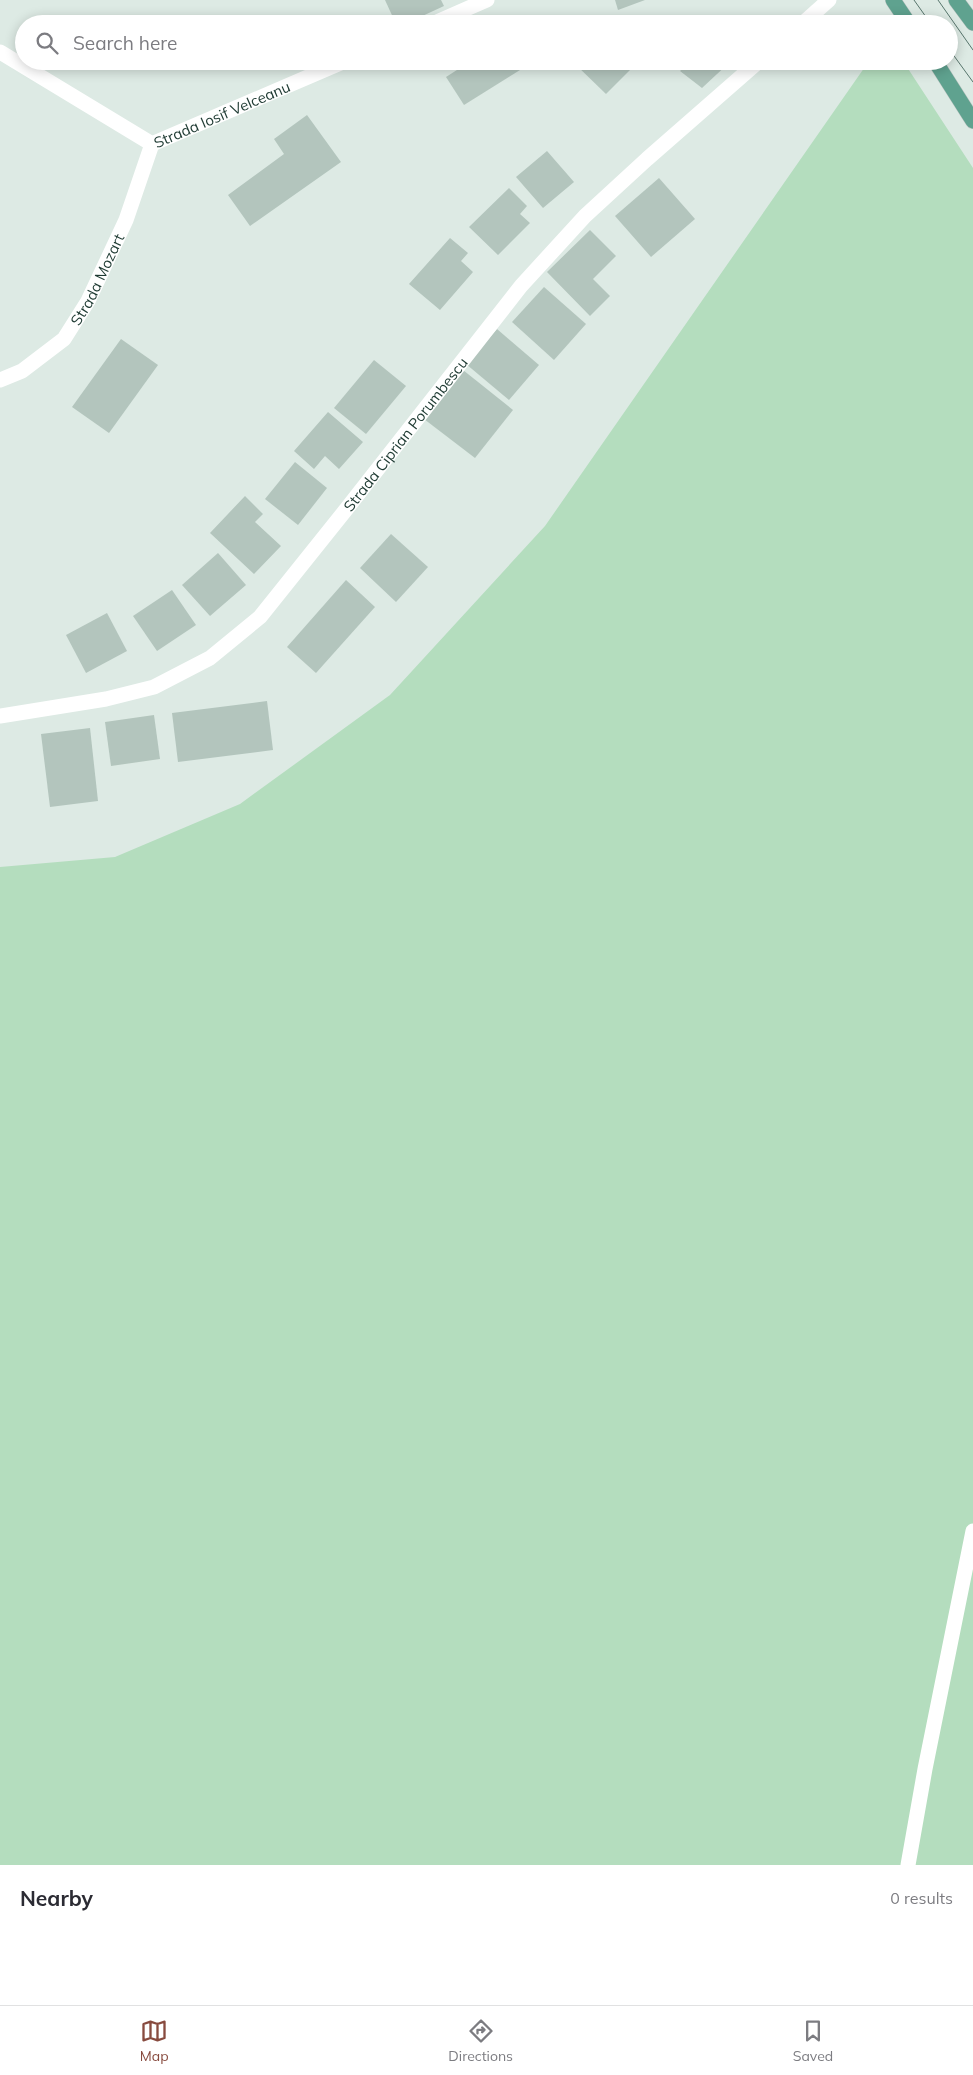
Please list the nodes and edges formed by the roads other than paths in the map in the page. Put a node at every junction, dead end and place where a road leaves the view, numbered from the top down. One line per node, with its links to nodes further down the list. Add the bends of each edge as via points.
1 (487, 0): 5 (street)
2 (829, 0): 6 (street)
3 (893, 0): 7 (main road)
4 (956, 0): 8 (main road)
5 (453, 15)
6 (812, 15)
7 (904, 15)
8 (973, 23)
9 (0, 52): 10 (street, Strada Iosif Velceanu)
10 (15, 61)
11 (30, 70): 16 (street, Strada Iosif Velceanu)
12 (324, 70): 16 (street, Strada Iosif Velceanu)
13 (749, 70): 18 (street, Strada Ciprian Porumbescu, via 585,216 520,286 260,617 210,658 154,687 106,699)
14 (941, 70): 15 (main road)
15 (973, 121)
16 (152, 144): 17 (street, Strada Mozart, via 126,220 84,308 64,339 22,372)
17 (0, 380)
18 (0, 716)
19 (973, 1531): 20 (street)
20 (908, 1865)

